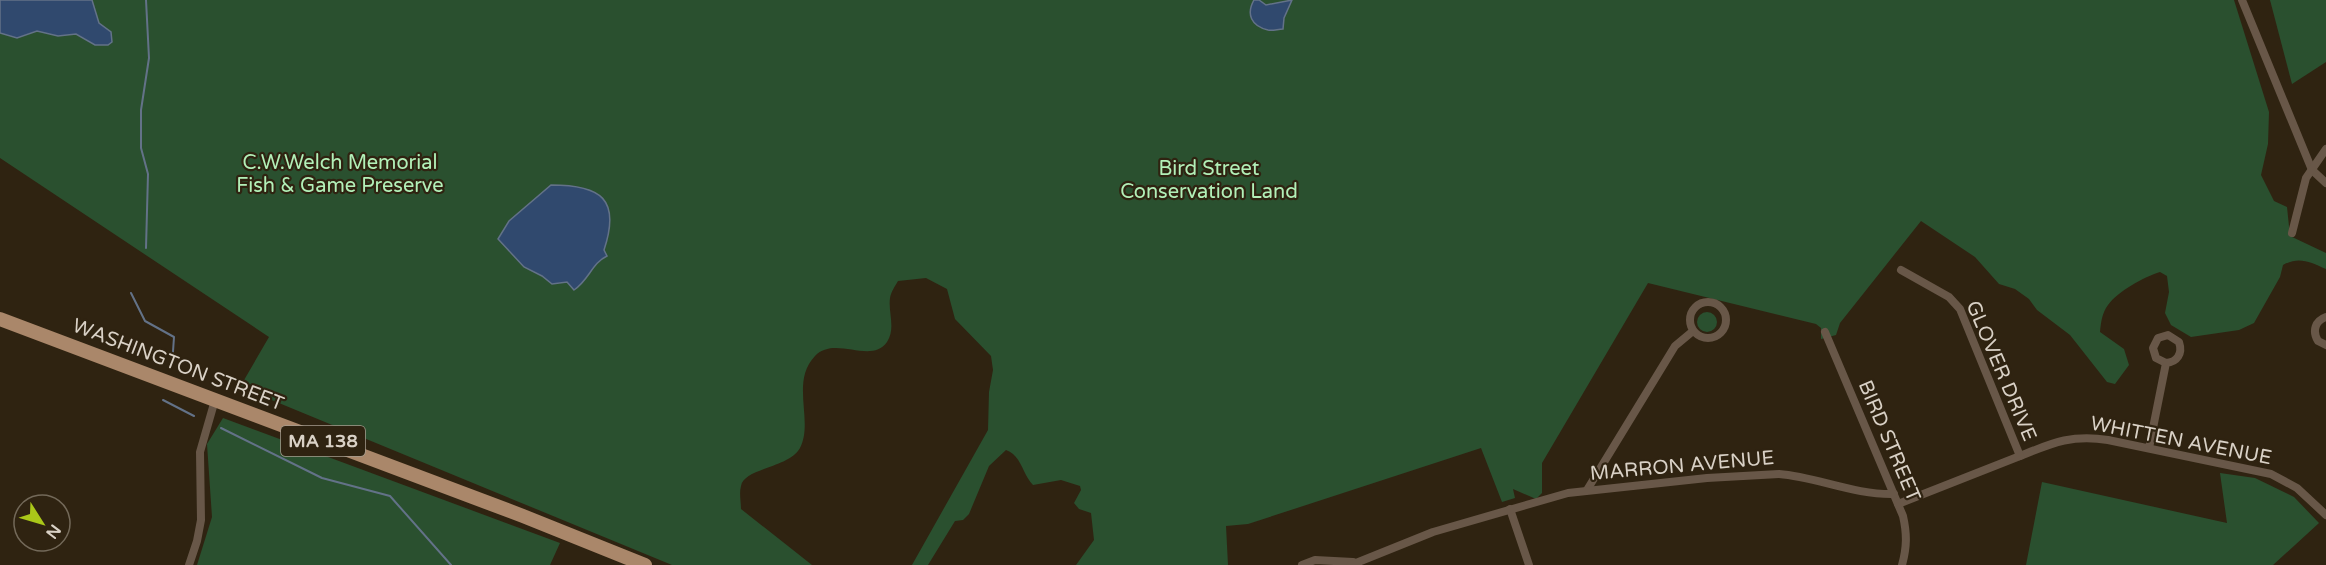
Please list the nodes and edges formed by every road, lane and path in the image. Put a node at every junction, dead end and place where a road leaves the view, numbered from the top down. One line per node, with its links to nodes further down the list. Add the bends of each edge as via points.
1 (2242, 0): 3 (street)
2 (2326, 149): 3 (street)
3 (2312, 170): 4 (street); 5 (street, via 2300,194)
4 (2326, 183)
5 (2292, 233)
6 (1901, 270): 15 (street, GLOVER DRIVE, via 1949,297 1960,309)
7 (2326, 317): 11 (street, via 2314,331 2318,341)
8 (0, 319): 13 (main road, WASHINGTON STREET / MA 138)
9 (1693, 331): 9 (street, via 1702,338 1713,338 1722,332 1726,321 1722,309 1712,303 1700,304 1689,319); 16 (street, via 1675,346)
10 (1826, 332): 17 (street, BIRD STREET)
11 (2326, 345)
12 (2166, 363): 14 (street)
13 (215, 400): 22 (street, via 200,452 201,520); 23 (main road, WASHINGTON STREET / MA 138)
14 (2149, 448): 15 (street, WHITTEN AVENUE, via 2079,437); 20 (street, WHITTEN AVENUE, via 2271,474 2297,488)
15 (2019, 456): 18 (street, GLOVER DRIVE)
16 (1587, 490): 17 (street, MARRON AVENUE, via 1779,474); 19 (street, MARRON AVENUE)
17 (1894, 494): 18 (street, BIRD STREET)
18 (1898, 504): 26 (street, BIRD STREET, via 1907,532)
19 (1510, 509): 21 (street, MARRON AVENUE, via 1433,532); 25 (street)
20 (2326, 515)
21 (1352, 564): 24 (street, via 1315,560)
22 (189, 565)
23 (645, 565)
24 (1302, 565)
25 (1528, 565)
26 (1902, 565)

